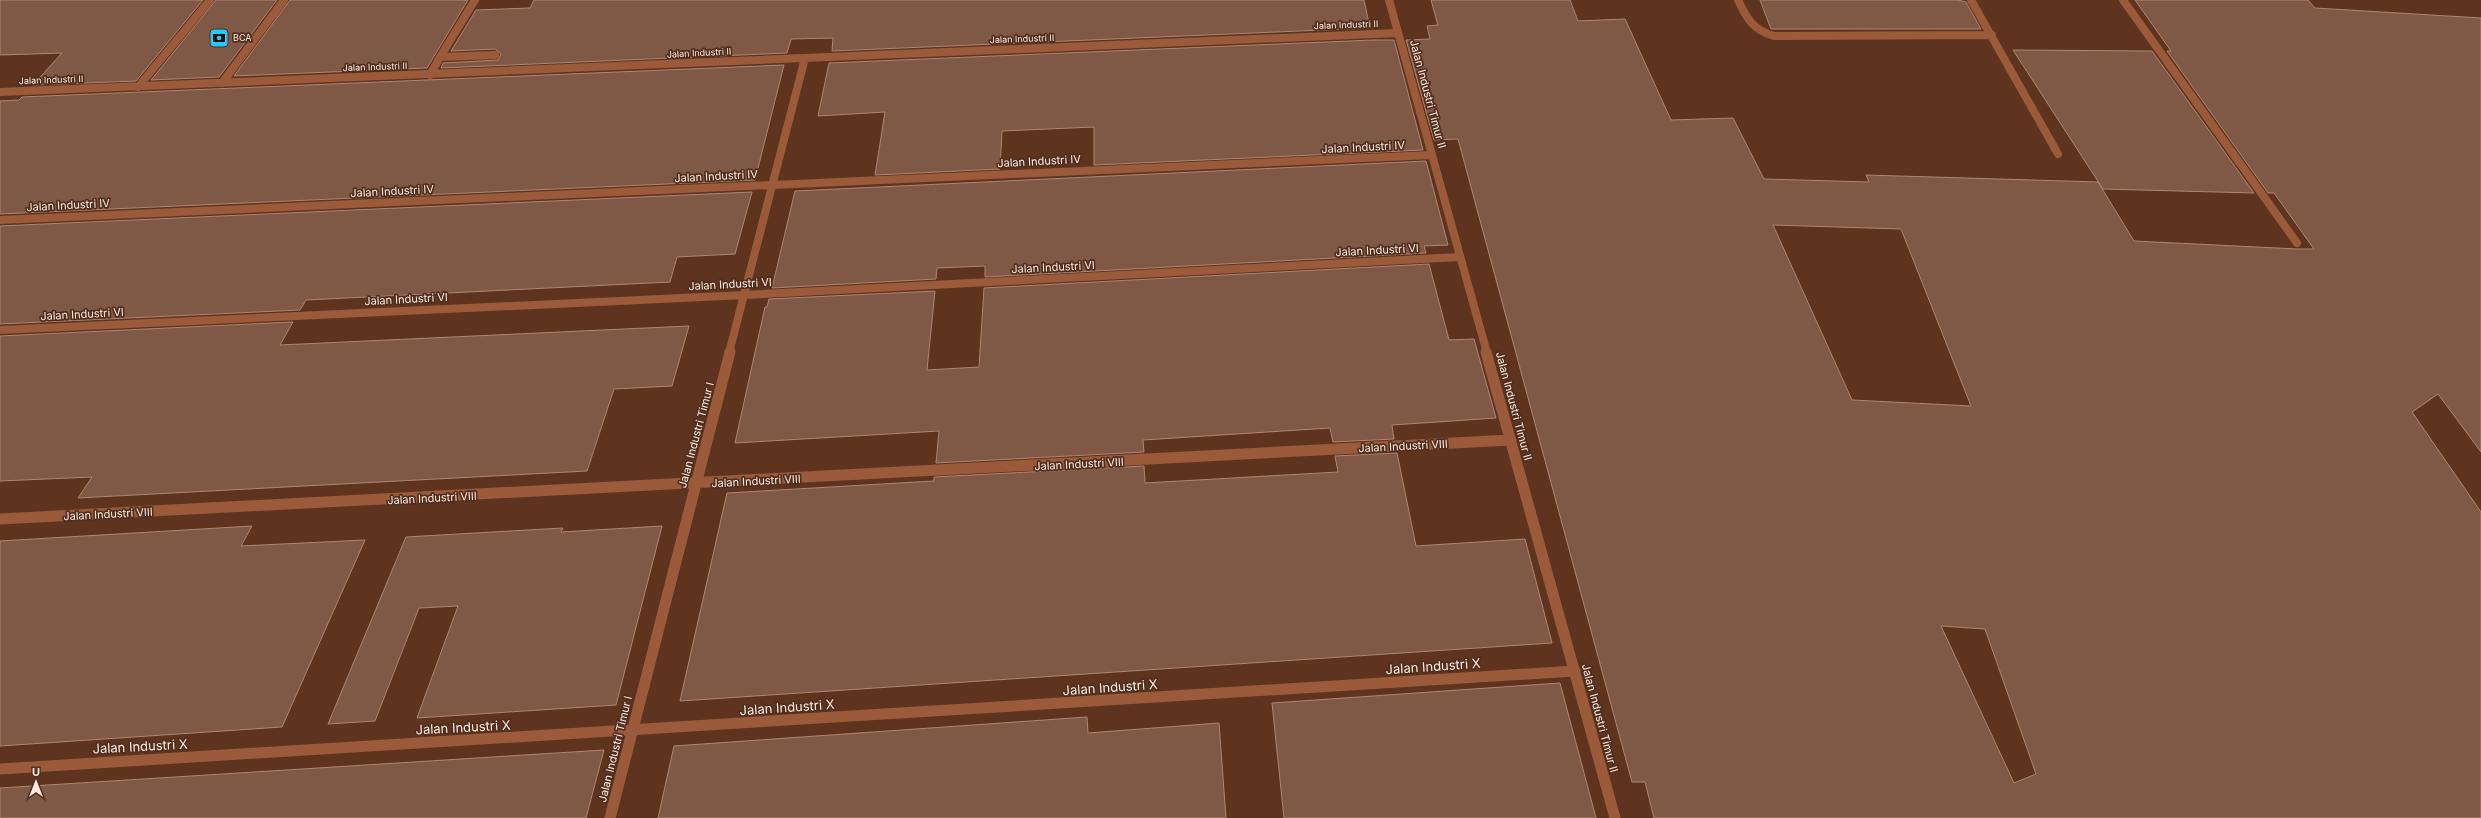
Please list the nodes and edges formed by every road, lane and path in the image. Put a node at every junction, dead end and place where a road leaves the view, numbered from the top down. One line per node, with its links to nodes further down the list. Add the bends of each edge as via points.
1 (210, 0): 15 (lane)
2 (284, 0): 14 (lane)
3 (475, 0): 11 (lane)
4 (1389, 0): 8 (lane, Jalan Industri Timur II)
5 (1738, 0): 9 (lane, via 1750,25 1759,32 1774,36)
6 (1971, 0): 9 (lane)
7 (2123, 0): 21 (lane)
8 (1398, 33): 12 (lane, Jalan Industri II); 18 (lane, Jalan Industri Timur II)
9 (1992, 35): 17 (lane)
10 (495, 55): 11 (lane)
11 (440, 57): 13 (lane)
12 (805, 58): 13 (lane, Jalan Industri II); 19 (lane, Jalan Industri Timur I)
13 (430, 75): 14 (lane, Jalan Industri II)
14 (222, 83): 15 (lane, Jalan Industri II)
15 (138, 87): 16 (lane, Jalan Industri II)
16 (0, 92)
17 (2058, 154)
18 (1432, 155): 19 (lane, Jalan Industri IV); 22 (lane, Jalan Industri Timur II)
19 (774, 184): 20 (lane, Jalan Industri IV); 23 (lane, Jalan Industri Timur I)
20 (0, 220)
21 (2297, 243)
22 (1460, 257): 23 (lane, Jalan Industri VI); 25 (lane, Jalan Industri Timur II)
23 (745, 295): 24 (lane, Jalan Industri VI); 26 (lane, Jalan Industri Timur I)
24 (0, 330)
25 (1511, 440): 26 (lane, Jalan Industri VIII); 28 (lane, Jalan Industri Timur II)
26 (695, 484): 27 (lane, Jalan Industri VIII); 29 (lane, Jalan Industri Timur I)
27 (0, 519)
28 (1575, 671): 29 (lane, Jalan Industri X); 32 (lane, Jalan Industri Timur II)
29 (632, 731): 30 (lane, Jalan Industri X); 31 (lane, Jalan Industri Timur I)
30 (0, 769)
31 (610, 818)
32 (1615, 818)

